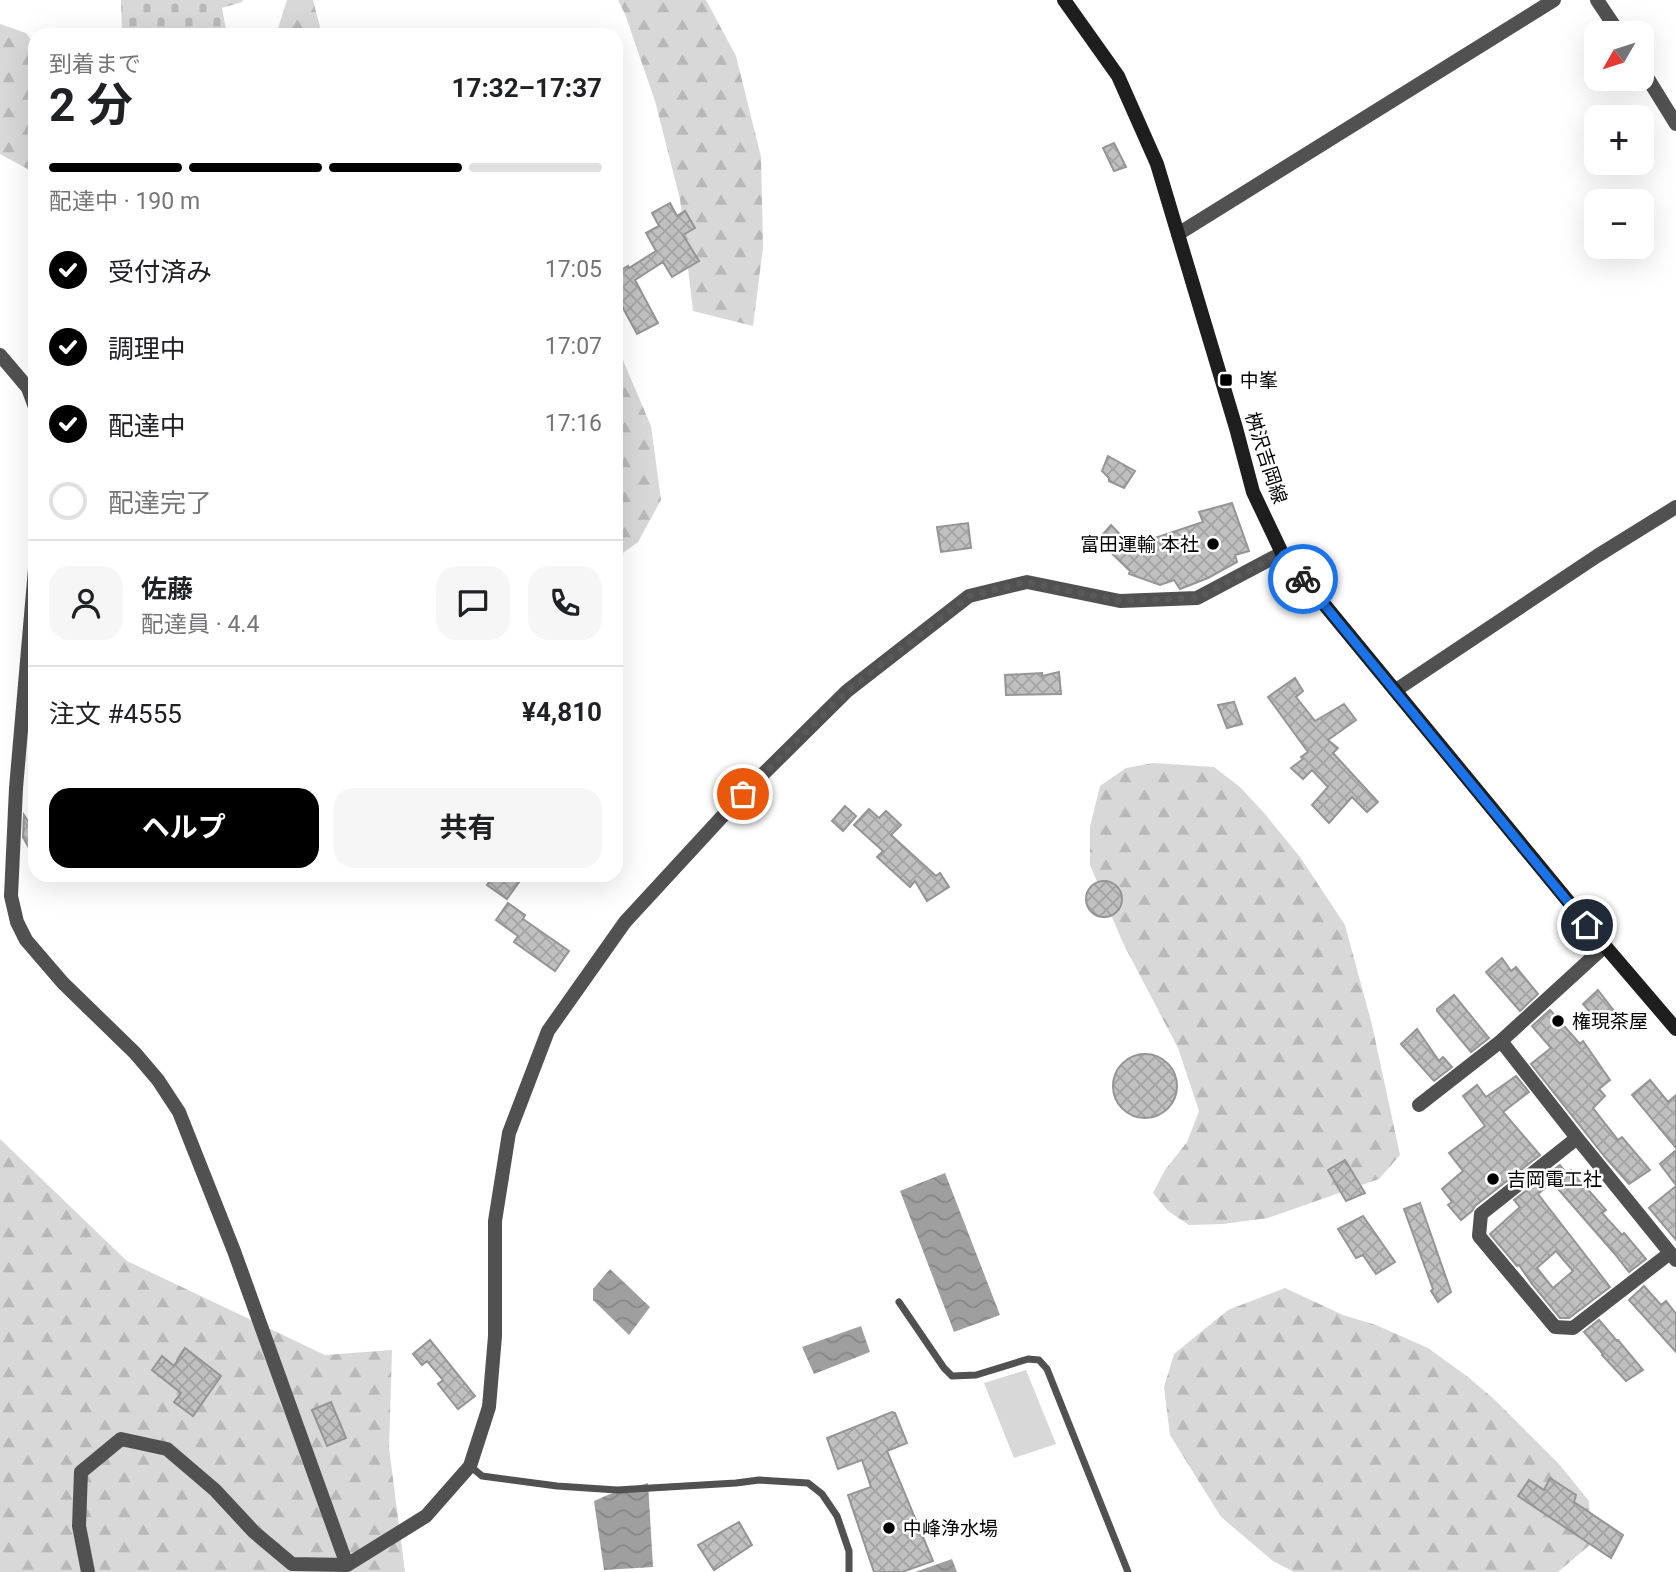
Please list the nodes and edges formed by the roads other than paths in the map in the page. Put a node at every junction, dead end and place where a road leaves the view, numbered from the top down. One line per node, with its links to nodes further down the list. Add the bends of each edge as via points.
1 (1064, 0): 7 (main road, 桝沢吉岡線, via 1118,76 1157,164)
2 (1554, 0): 7 (street)
3 (1597, 0): 4 (street)
4 (1611, 21)
5 (1654, 88): 6 (street)
6 (1676, 124)
7 (1178, 234): 11 (main road, 桝沢吉岡線, via 1253,492)
8 (0, 355): 9 (street)
9 (28, 388)
10 (1676, 507): 13 (street)
11 (1282, 553): 13 (main road, 桝沢吉岡線); 21 (street, via 1197,598 1120,601 1027,582 969,596 847,691 743,794 625,922 548,1031 509,1133 495,1221 495,1336 489,1407)
12 (28, 650): 22 (street, via 11,895 17,922 26,940 135,1053 179,1112)
13 (1396, 690): 14 (main road, 桝沢吉岡線)
14 (1605, 946): 15 (main road, 桝沢吉岡線); 16 (street)
15 (1676, 1029)
16 (1501, 1041): 17 (street); 18 (street)
17 (1419, 1105)
18 (1577, 1139): 19 (street); 19 (street, via 1481,1214 1479,1236 1555,1327 1573,1328)
19 (1673, 1256)
20 (898, 1302): 25 (lane, via 953,1376 976,1375 1028,1359 1042,1362)
21 (470, 1466): 22 (street, via 426,1516); 24 (lane, via 482,1476 617,1490 759,1480 808,1483 837,1516 849,1550)
22 (347, 1565): 23 (street, via 292,1564 167,1449 121,1439 81,1472 79,1527)
23 (88, 1572)
24 (849, 1572)
25 (1128, 1572)

